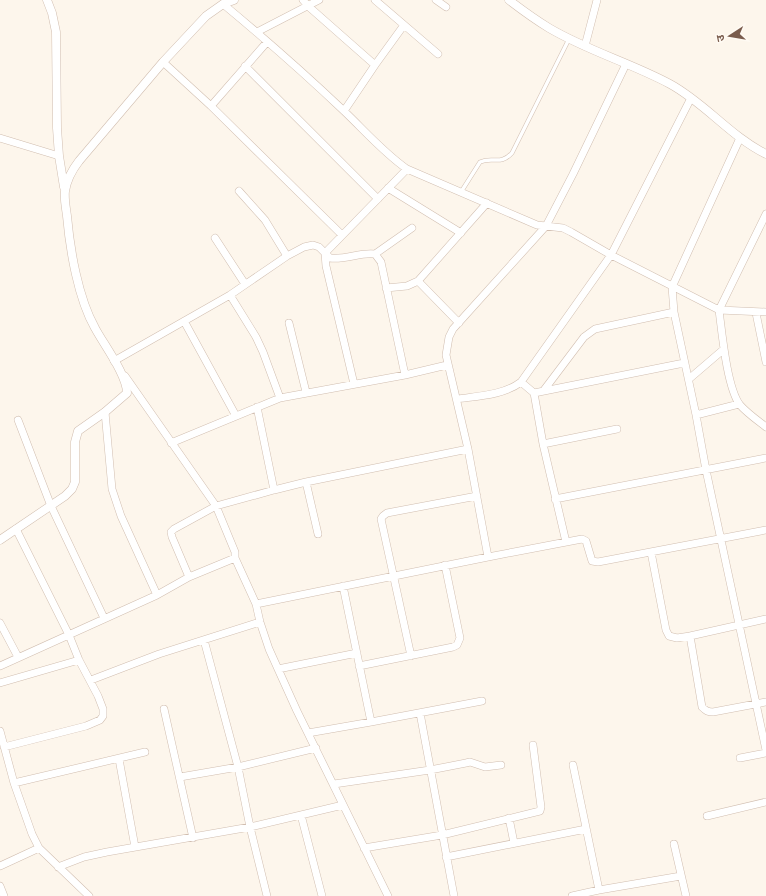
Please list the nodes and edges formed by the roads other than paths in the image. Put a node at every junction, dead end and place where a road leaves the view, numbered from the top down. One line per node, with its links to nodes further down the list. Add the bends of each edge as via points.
1 (47, 0): 27 (street, via 56,32)
2 (234, 0): 9 (street)
3 (319, 0): 8 (street)
4 (374, 0): 11 (street)
5 (436, 0): 10 (street)
6 (510, 0): 13 (street, via 549,28)
7 (597, 0): 15 (street)
8 (306, 3): 12 (street); 19 (street)
9 (223, 4): 12 (street); 17 (street, via 206,16)
10 (446, 7)
11 (404, 26): 16 (street); 19 (street)
12 (257, 32): 14 (street)
13 (569, 38): 15 (street); 32 (lane, via 512,153 504,160 480,162)
14 (267, 42): 20 (street); 23 (street)
15 (585, 46): 18 (street)
16 (438, 54)
17 (163, 62): 22 (street); 31 (street, via 79,161 68,179)
18 (626, 64): 21 (street, via 670,84); 36 (street)
19 (375, 65): 23 (street)
20 (245, 66): 22 (street); 33 (street)
21 (691, 98): 25 (street); 43 (street)
22 (210, 106): 39 (street)
23 (344, 111): 28 (street)
24 (0, 138): 27 (street)
25 (740, 138): 26 (street); 47 (street)
26 (766, 154)
27 (59, 156): 31 (street)
28 (407, 169): 29 (street); 32 (street)
29 (388, 188): 33 (street); 38 (street)
30 (238, 191): 44 (street, via 265,220)
31 (65, 192): 58 (street, via 68,233 79,284 94,326)
32 (461, 192): 34 (street)
33 (378, 199): 39 (street)
34 (487, 203): 36 (street); 38 (street)
35 (766, 214): 50 (street)
36 (546, 226): 43 (street, via 563,228); 56 (street)
37 (412, 228): 42 (street)
38 (461, 233): 45 (street)
39 (342, 235): 41 (street)
40 (215, 238): 46 (street)
41 (325, 252): 42 (street, via 330,258 335,259); 44 (street, via 313,245); 66 (street, via 326,266)
42 (375, 254): 48 (street, via 381,262)
43 (611, 255): 47 (street); 65 (street)
44 (287, 256): 46 (street)
45 (418, 281): 48 (street, via 407,286); 56 (street)
46 (245, 284): 49 (street)
47 (672, 287): 50 (street); 51 (street)
48 (386, 288): 63 (street)
49 (230, 295): 54 (street); 70 (street, via 256,337)
50 (719, 310): 53 (street); 57 (street)
51 (674, 312): 60 (street); 67 (street, via 595,329 584,337)
52 (766, 312): 53 (street)
53 (756, 313): 59 (street)
54 (184, 321): 58 (street); 76 (street)
55 (289, 323): 68 (street)
56 (458, 323): 61 (street, via 449,337)
57 (724, 349): 64 (street); 72 (street, via 733,391)
58 (114, 361): 62 (street)
59 (766, 362)
60 (684, 363): 64 (street); 67 (street)
61 (447, 365): 63 (street); 71 (street)
62 (120, 370): 74 (street, via 127,393); 80 (street)
63 (405, 375): 66 (street)
64 (689, 379): 75 (street)
65 (521, 382): 69 (street); 71 (street, via 504,391)
66 (354, 384): 68 (street)
67 (544, 390): 69 (street)
68 (306, 392): 70 (street)
69 (534, 393): 81 (street)
70 (280, 398): 73 (street)
71 (457, 400): 82 (street)
72 (739, 404): 75 (street); 78 (street)
73 (257, 407): 76 (street); 86 (street)
74 (104, 412): 89 (street, via 78,431 75,442 75,482 72,489); 104 (street, via 112,489)
75 (696, 415): 84 (street)
76 (236, 416): 80 (street)
77 (18, 420): 89 (street)
78 (766, 427)
79 (617, 429): 81 (street)
80 (171, 443): 90 (street)
81 (543, 444): 88 (street)
82 (468, 449): 85 (street); 87 (street)
83 (766, 458): 84 (street)
84 (706, 470): 88 (street); 94 (street)
85 (306, 482): 86 (street); 93 (street)
86 (274, 490): 90 (street)
87 (477, 496): 98 (street); 101 (street, via 387,513 383,516 381,523)
88 (555, 499): 96 (street)
89 (51, 506): 91 (street); 106 (street)
90 (216, 506): 99 (street, via 235,552); 102 (street, via 171,532)
91 (16, 528): 95 (street); 111 (street)
92 (766, 530): 94 (street)
93 (318, 534)
94 (721, 539): 97 (street); 110 (street)
95 (0, 540)
96 (566, 542): 97 (street, via 586,541 590,558 594,562); 98 (street)
97 (651, 552): 112 (street, via 666,630 669,636 677,638)
98 (488, 556): 100 (street)
99 (235, 558): 102 (street); 105 (street)
100 (445, 565): 101 (street); 115 (street, via 459,642 454,647)
101 (394, 576): 103 (street); 115 (street)
102 (189, 577): 104 (street)
103 (343, 586): 105 (street); 114 (street)
104 (157, 595): 106 (street)
105 (256, 604): 108 (street)
106 (104, 618): 111 (street)
107 (766, 619): 110 (street)
108 (260, 622): 113 (street); 120 (street)
109 (0, 623): 116 (street)
110 (740, 624): 112 (street); 125 (street)
111 (69, 634): 116 (street); 117 (street)
112 (690, 636): 125 (street, via 702,707 705,711 713,712)
113 (204, 640): 121 (street); 140 (street)
114 (357, 653): 119 (street); 120 (street)
115 (411, 656): 119 (street)
116 (18, 657): 118 (street)
117 (79, 660): 121 (street); 122 (street)
118 (0, 666)
119 (359, 666): 128 (street)
120 (278, 669): 130 (street)
121 (91, 680): 132 (street, via 103,709 100,720)
122 (0, 683)
123 (482, 701): 127 (street)
124 (766, 702): 125 (street)
125 (756, 704): 135 (street)
126 (164, 709): 142 (street)
127 (420, 713): 128 (street); 141 (street)
128 (371, 722): 130 (street)
129 (0, 731): 132 (street)
130 (308, 732): 133 (street)
131 (533, 745): 149 (street, via 541,809)
132 (4, 747): 143 (street)
133 (316, 748): 140 (street); 144 (street)
134 (145, 752): 137 (street)
135 (766, 752): 136 (street)
136 (740, 758)
137 (119, 759): 143 (street); 156 (street)
138 (500, 765): 141 (street, via 485,767 466,762)
139 (573, 765): 151 (street)
140 (238, 767): 142 (street); 150 (street)
141 (430, 770): 144 (street); 152 (street)
142 (180, 777): 153 (street)
143 (14, 783): 157 (street)
144 (334, 784): 146 (street)
145 (766, 802): 148 (street)
146 (343, 805): 147 (street); 158 (street)
147 (301, 815): 150 (street); 168 (street)
148 (707, 816)
149 (509, 818): 152 (street); 154 (street)
150 (250, 827): 153 (street); 167 (street)
151 (586, 829): 154 (street); 164 (street)
152 (442, 835): 158 (street); 159 (street)
153 (193, 838): 156 (street)
154 (514, 843): 159 (street)
155 (674, 844): 162 (street)
156 (135, 847): 161 (street, via 84,857)
157 (39, 848): 160 (street); 161 (street)
158 (364, 848): 169 (street)
159 (446, 857): 170 (street)
160 (0, 866)
161 (58, 867): 166 (street)
162 (681, 876): 164 (street); 172 (street)
163 (0, 886): 165 (street)
164 (599, 890): 171 (street)
165 (4, 896)
166 (89, 896)
167 (267, 896)
168 (322, 896)
169 (388, 896)
170 (454, 896)
171 (572, 896)
172 (686, 896)

